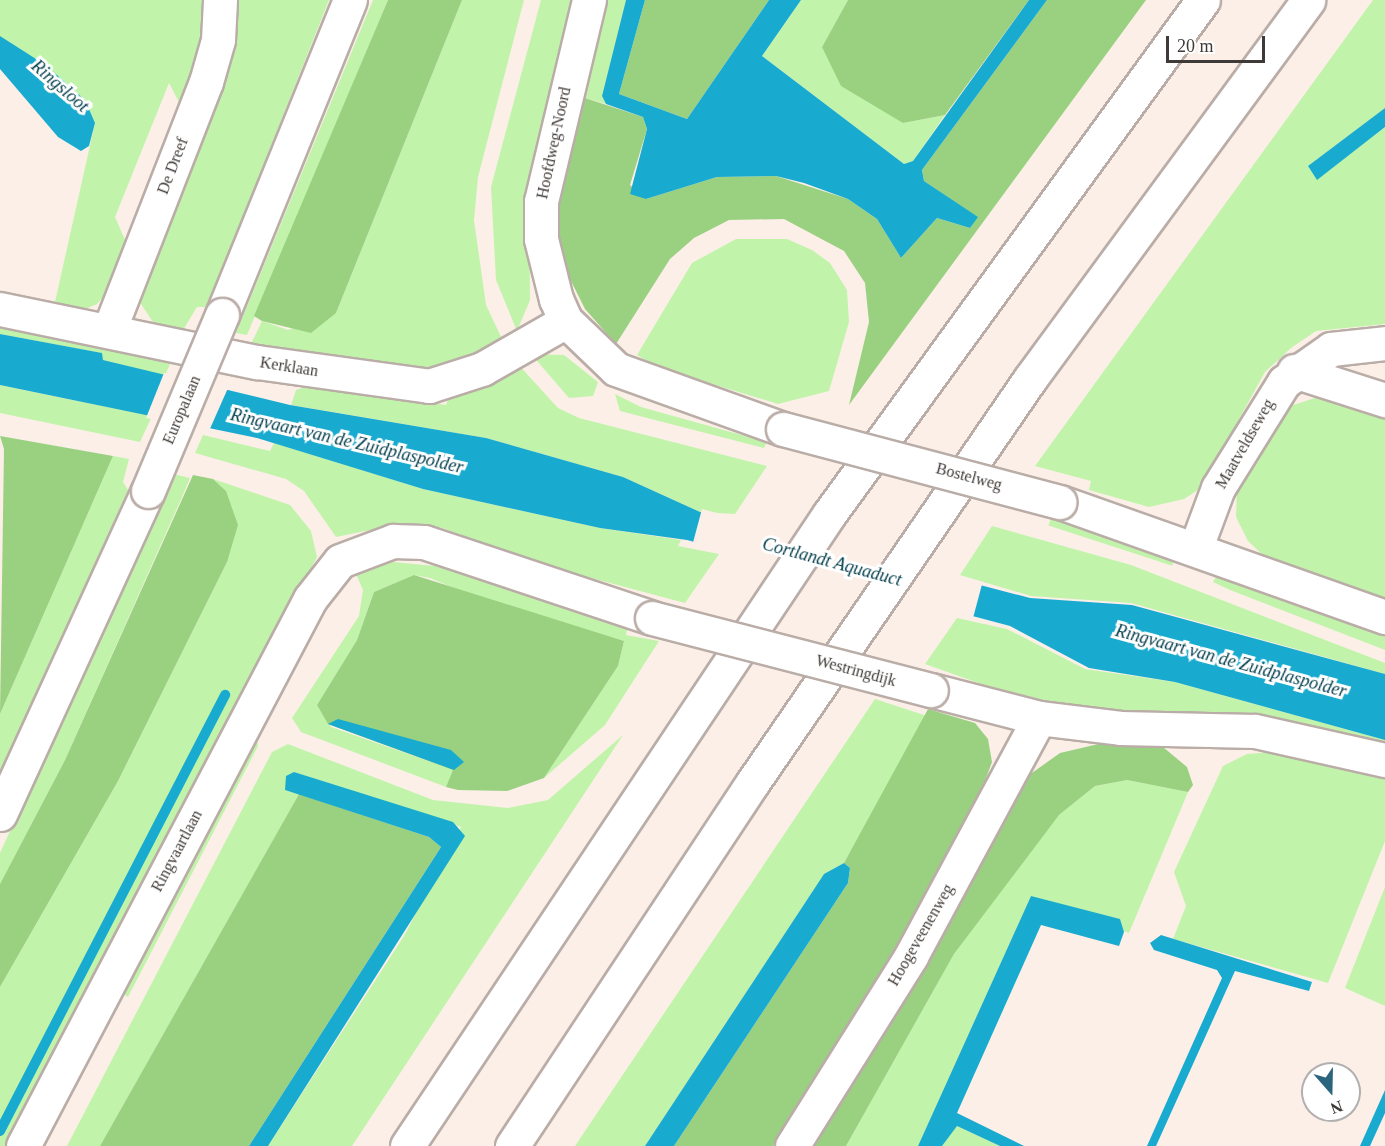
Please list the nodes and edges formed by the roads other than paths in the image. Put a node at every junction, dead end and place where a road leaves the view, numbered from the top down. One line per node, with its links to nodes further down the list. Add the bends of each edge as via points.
1 (220, 0): 8 (main road, De Dreef, via 218,40 206,82)
2 (351, 0): 17 (main road, Europalaan, bridge, via 148,491)
3 (589, 0): 7 (main road, Hoofdweg-Noord, via 541,201 545,268)
4 (1203, 0): 19 (main road, via 830,513)
5 (1308, 0): 20 (main road, via 1030,379 753,782)
6 (0, 309): 8 (main road, Kerklaan)
7 (566, 321): 8 (main road, Kerklaan, via 482,369 429,386 257,362); 12 (main road, Bostelweg, bridge, via 616,369 783,429 1060,502)
8 (110, 328)
9 (1385, 343): 10 (main road, Maatveldseweg, via 1331,349)
10 (1294, 371): 11 (main road); 12 (main road, Maatveldseweg, via 1255,421 1218,488)
11 (1385, 400)
12 (1196, 548): 14 (main road, Bostelweg)
13 (340, 561): 15 (main road, Westringdijk, bridge, via 393,541 424,542 652,618); 18 (main road, Ringvaartlaan, via 310,599)
14 (1385, 617)
15 (1039, 718): 16 (main road, Westringdijk, via 1120,728 1255,731); 21 (main road, Hoogeveenenweg, via 911,956)
16 (1385, 760)
17 (0, 814)
18 (22, 1146)
19 (407, 1146)
20 (512, 1146)
21 (792, 1146)

